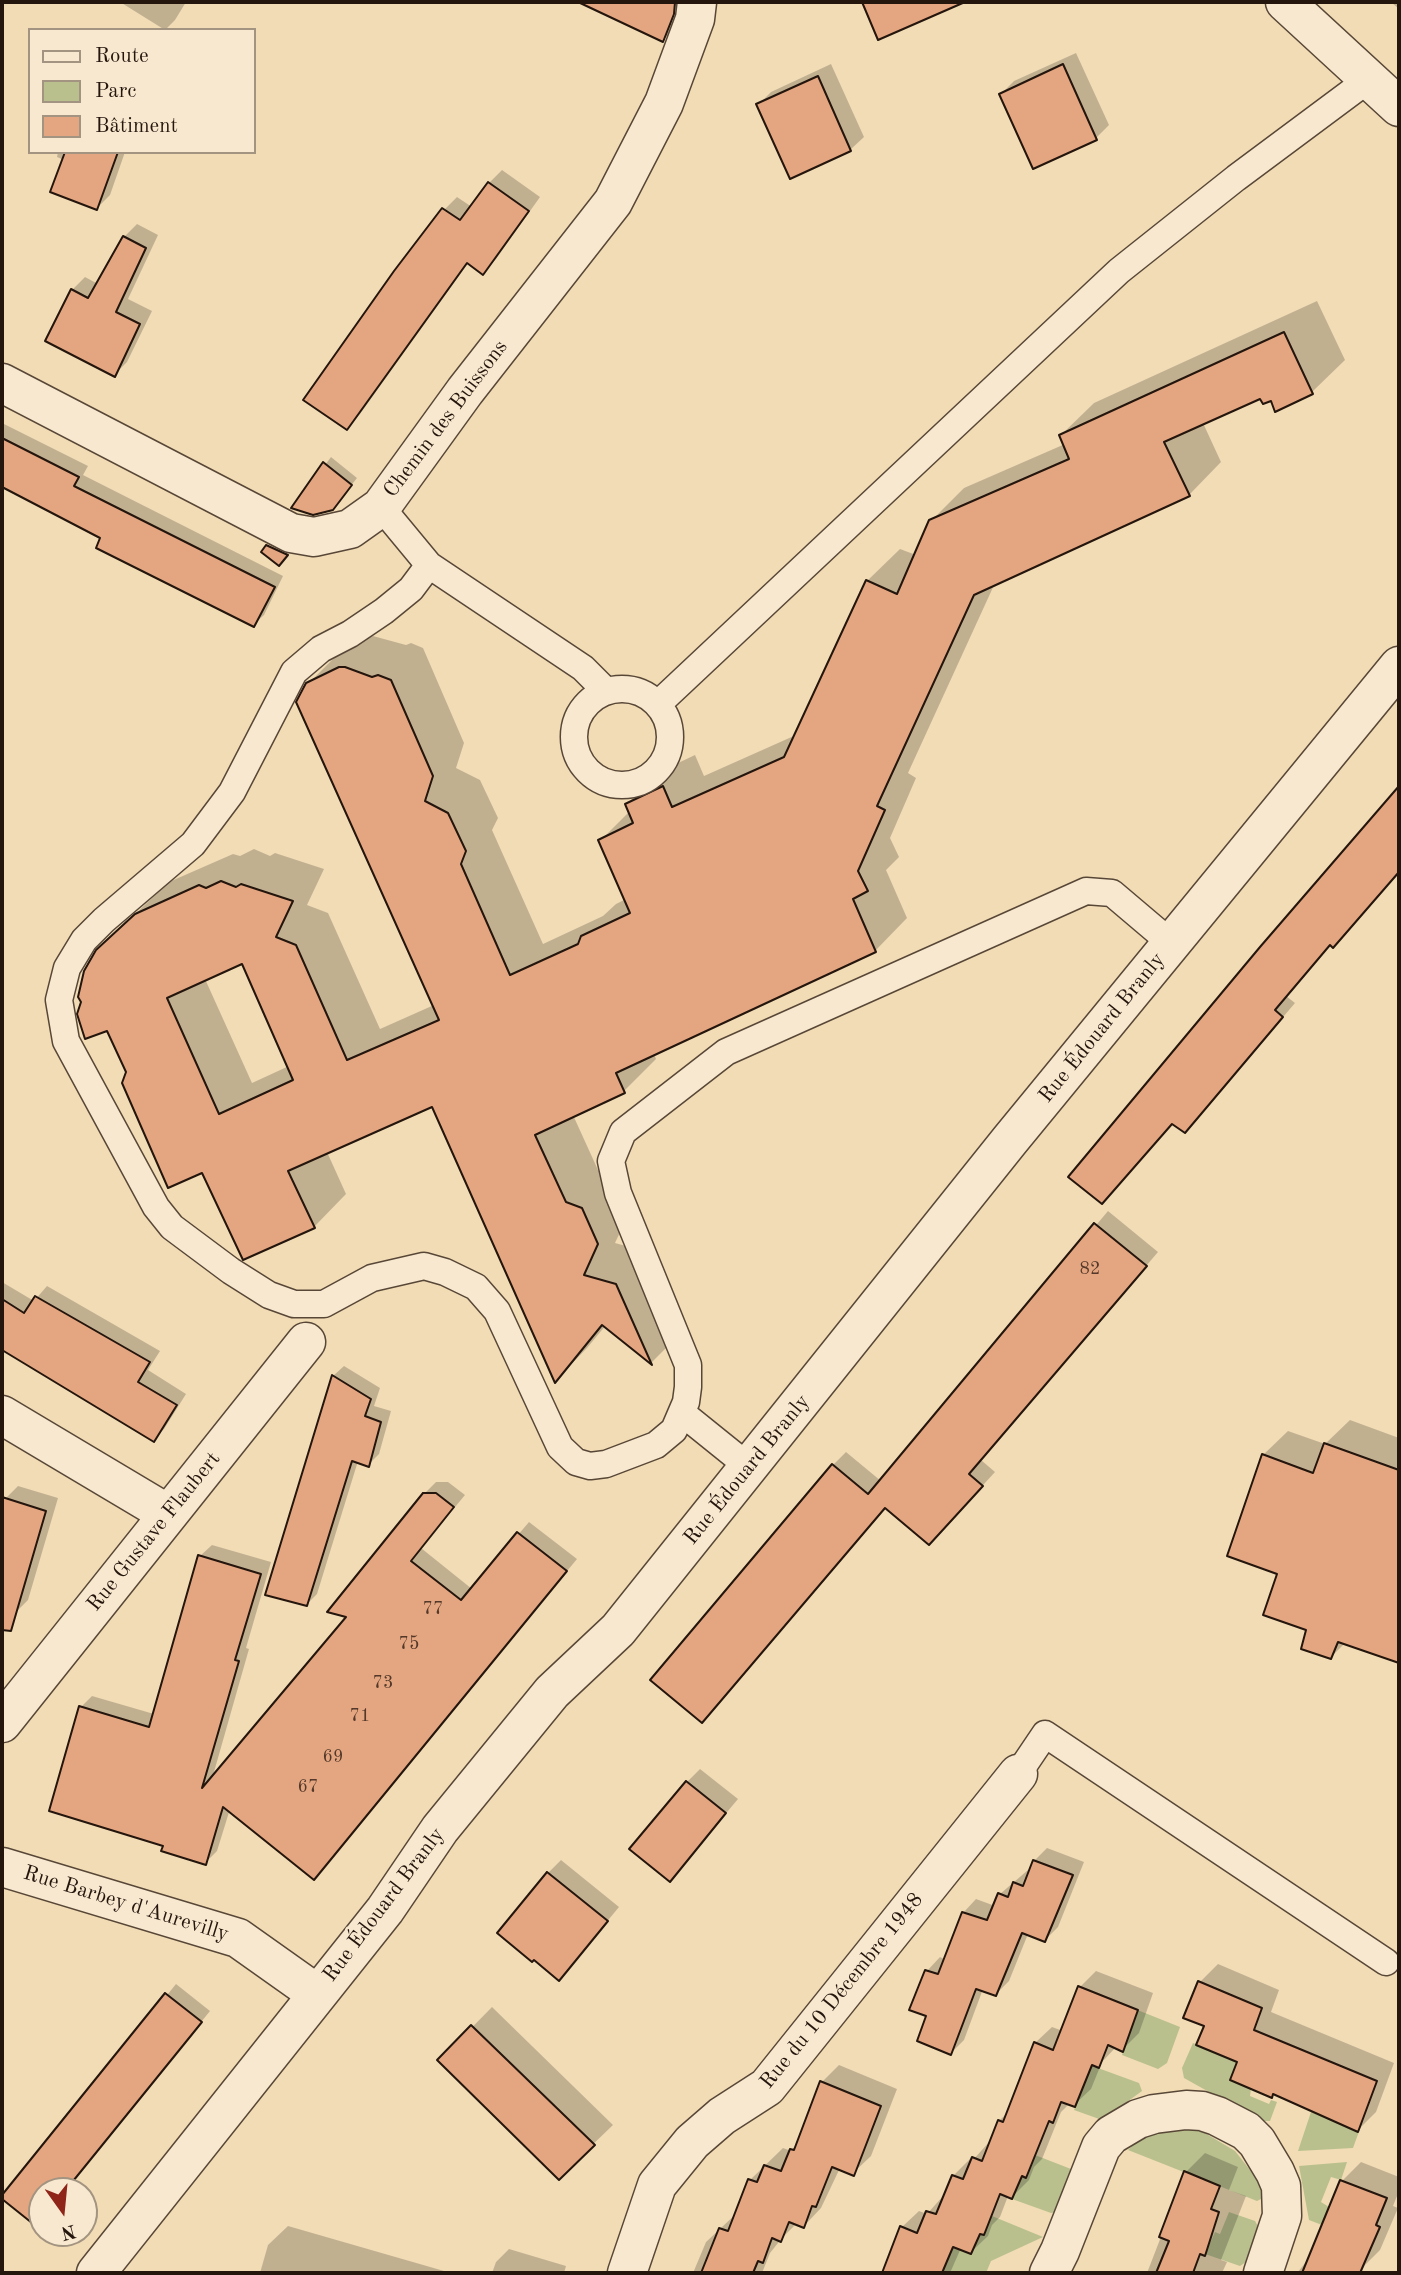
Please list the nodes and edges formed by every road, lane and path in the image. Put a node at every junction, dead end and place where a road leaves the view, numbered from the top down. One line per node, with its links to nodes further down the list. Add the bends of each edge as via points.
1 (697, 2): 6 (street, Chemin des Buissons, via 664,103 613,202)
2 (1284, 2): 3 (street)
3 (1369, 79): 4 (street); 10 (lane, via 1119,271)
4 (1399, 107)
5 (2, 383): 6 (street, Chemin des Buissons, via 291,533 314,537 350,529)
6 (381, 507): 7 (lane)
7 (429, 565): 9 (lane, via 583,668); 12 (lane, via 393,604 321,649 295,672 232,792 193,844 84,940 67,968 59,1000 66,1041 156,1207 172,1227 269,1295 295,1304)
8 (1399, 666): 11 (street, Rue Édouard Branly)
9 (606, 691): 10 (lane, via 634,690); 10 (lane, via 581,711 573,741 586,770 613,785 644,780 666,758 670,730)
10 (658, 704)
11 (1171, 943): 14 (lane, via 1112,893 1086,891 726,1052 623,1132 611,1161 615,1183 688,1365); 16 (street, Rue Édouard Branly)
12 (324, 1304): 13 (lane); 14 (lane, via 372,1278 424,1266 476,1287 497,1311 560,1447 576,1462 606,1464 656,1445 674,1430)
13 (306, 1342): 17 (street, Rue Gustave Flaubert)
14 (682, 1412): 16 (lane)
15 (2, 1415): 17 (street)
16 (749, 1466): 22 (street, Rue Édouard Branly, via 618,1630 552,1692 440,1829 385,1910)
17 (168, 1514): 18 (street, Rue Gustave Flaubert)
18 (2, 1723)
19 (1018, 1774): 21 (lane, via 1045,1734); 24 (street, Rue du 10 Décembre 1948, via 767,2087 692,2142 657,2185)
20 (2, 1867): 22 (street, Rue Barbey d'Aurevilly, via 238,1938)
21 (1385, 1962)
22 (317, 1994): 23 (street, Rue Édouard Branly)
23 (96, 2273)
24 (627, 2273)
25 (1049, 2273): 26 (street, via 1101,2147 1111,2135 1138,2119 1186,2110 1217,2116 1246,2131 1275,2172 1281,2186 1282,2216)
26 (1263, 2273)

